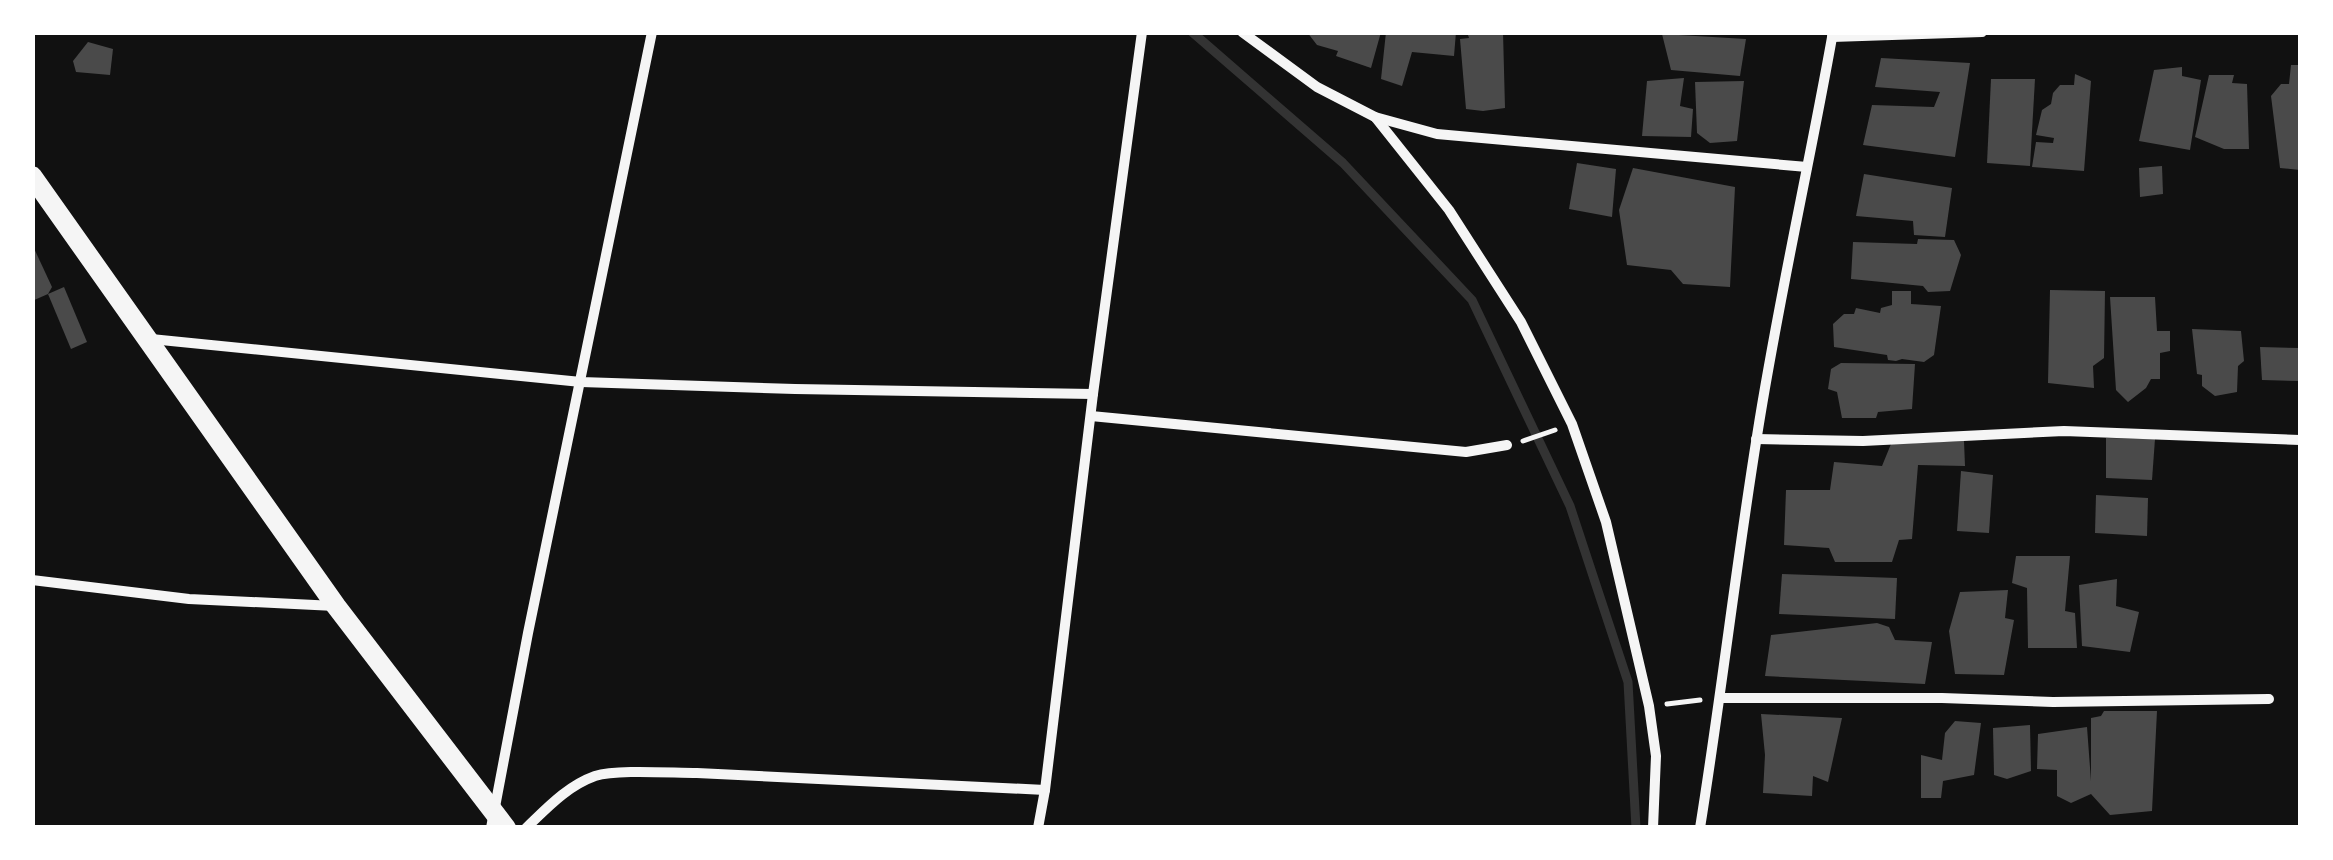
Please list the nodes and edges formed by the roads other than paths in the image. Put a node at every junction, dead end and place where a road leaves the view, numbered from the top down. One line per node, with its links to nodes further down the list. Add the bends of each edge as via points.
1 (652, 32): 10 (street)
2 (1142, 32): 11 (street)
3 (1242, 32): 6 (street, via 1318,86)
4 (1982, 32): 5 (street)
5 (1832, 35): 7 (street)
6 (1376, 116): 7 (street, via 1436,134); 24 (street, via 1449,210 1522,322 1572,424 1606,522 1649,706 1656,756)
7 (1807, 166): 13 (street)
8 (32, 176): 9 (highway)
9 (148, 339): 10 (street); 17 (highway)
10 (582, 382): 11 (street); 21 (street, via 528,633)
11 (1093, 394): 12 (street)
12 (1092, 416): 15 (street, via 1466,452); 20 (street)
13 (1756, 439): 14 (street, via 2064,431); 18 (street)
14 (2300, 440)
15 (1507, 445)
16 (32, 580): 17 (street, via 189,599)
17 (336, 606): 21 (highway)
18 (1721, 698): 19 (street); 25 (street)
19 (2269, 699)
20 (1045, 790): 22 (street, via 697,772 596,776 561,794); 23 (street)
21 (497, 822)
22 (526, 828)
23 (1038, 828)
24 (1653, 828)
25 (1700, 828)

